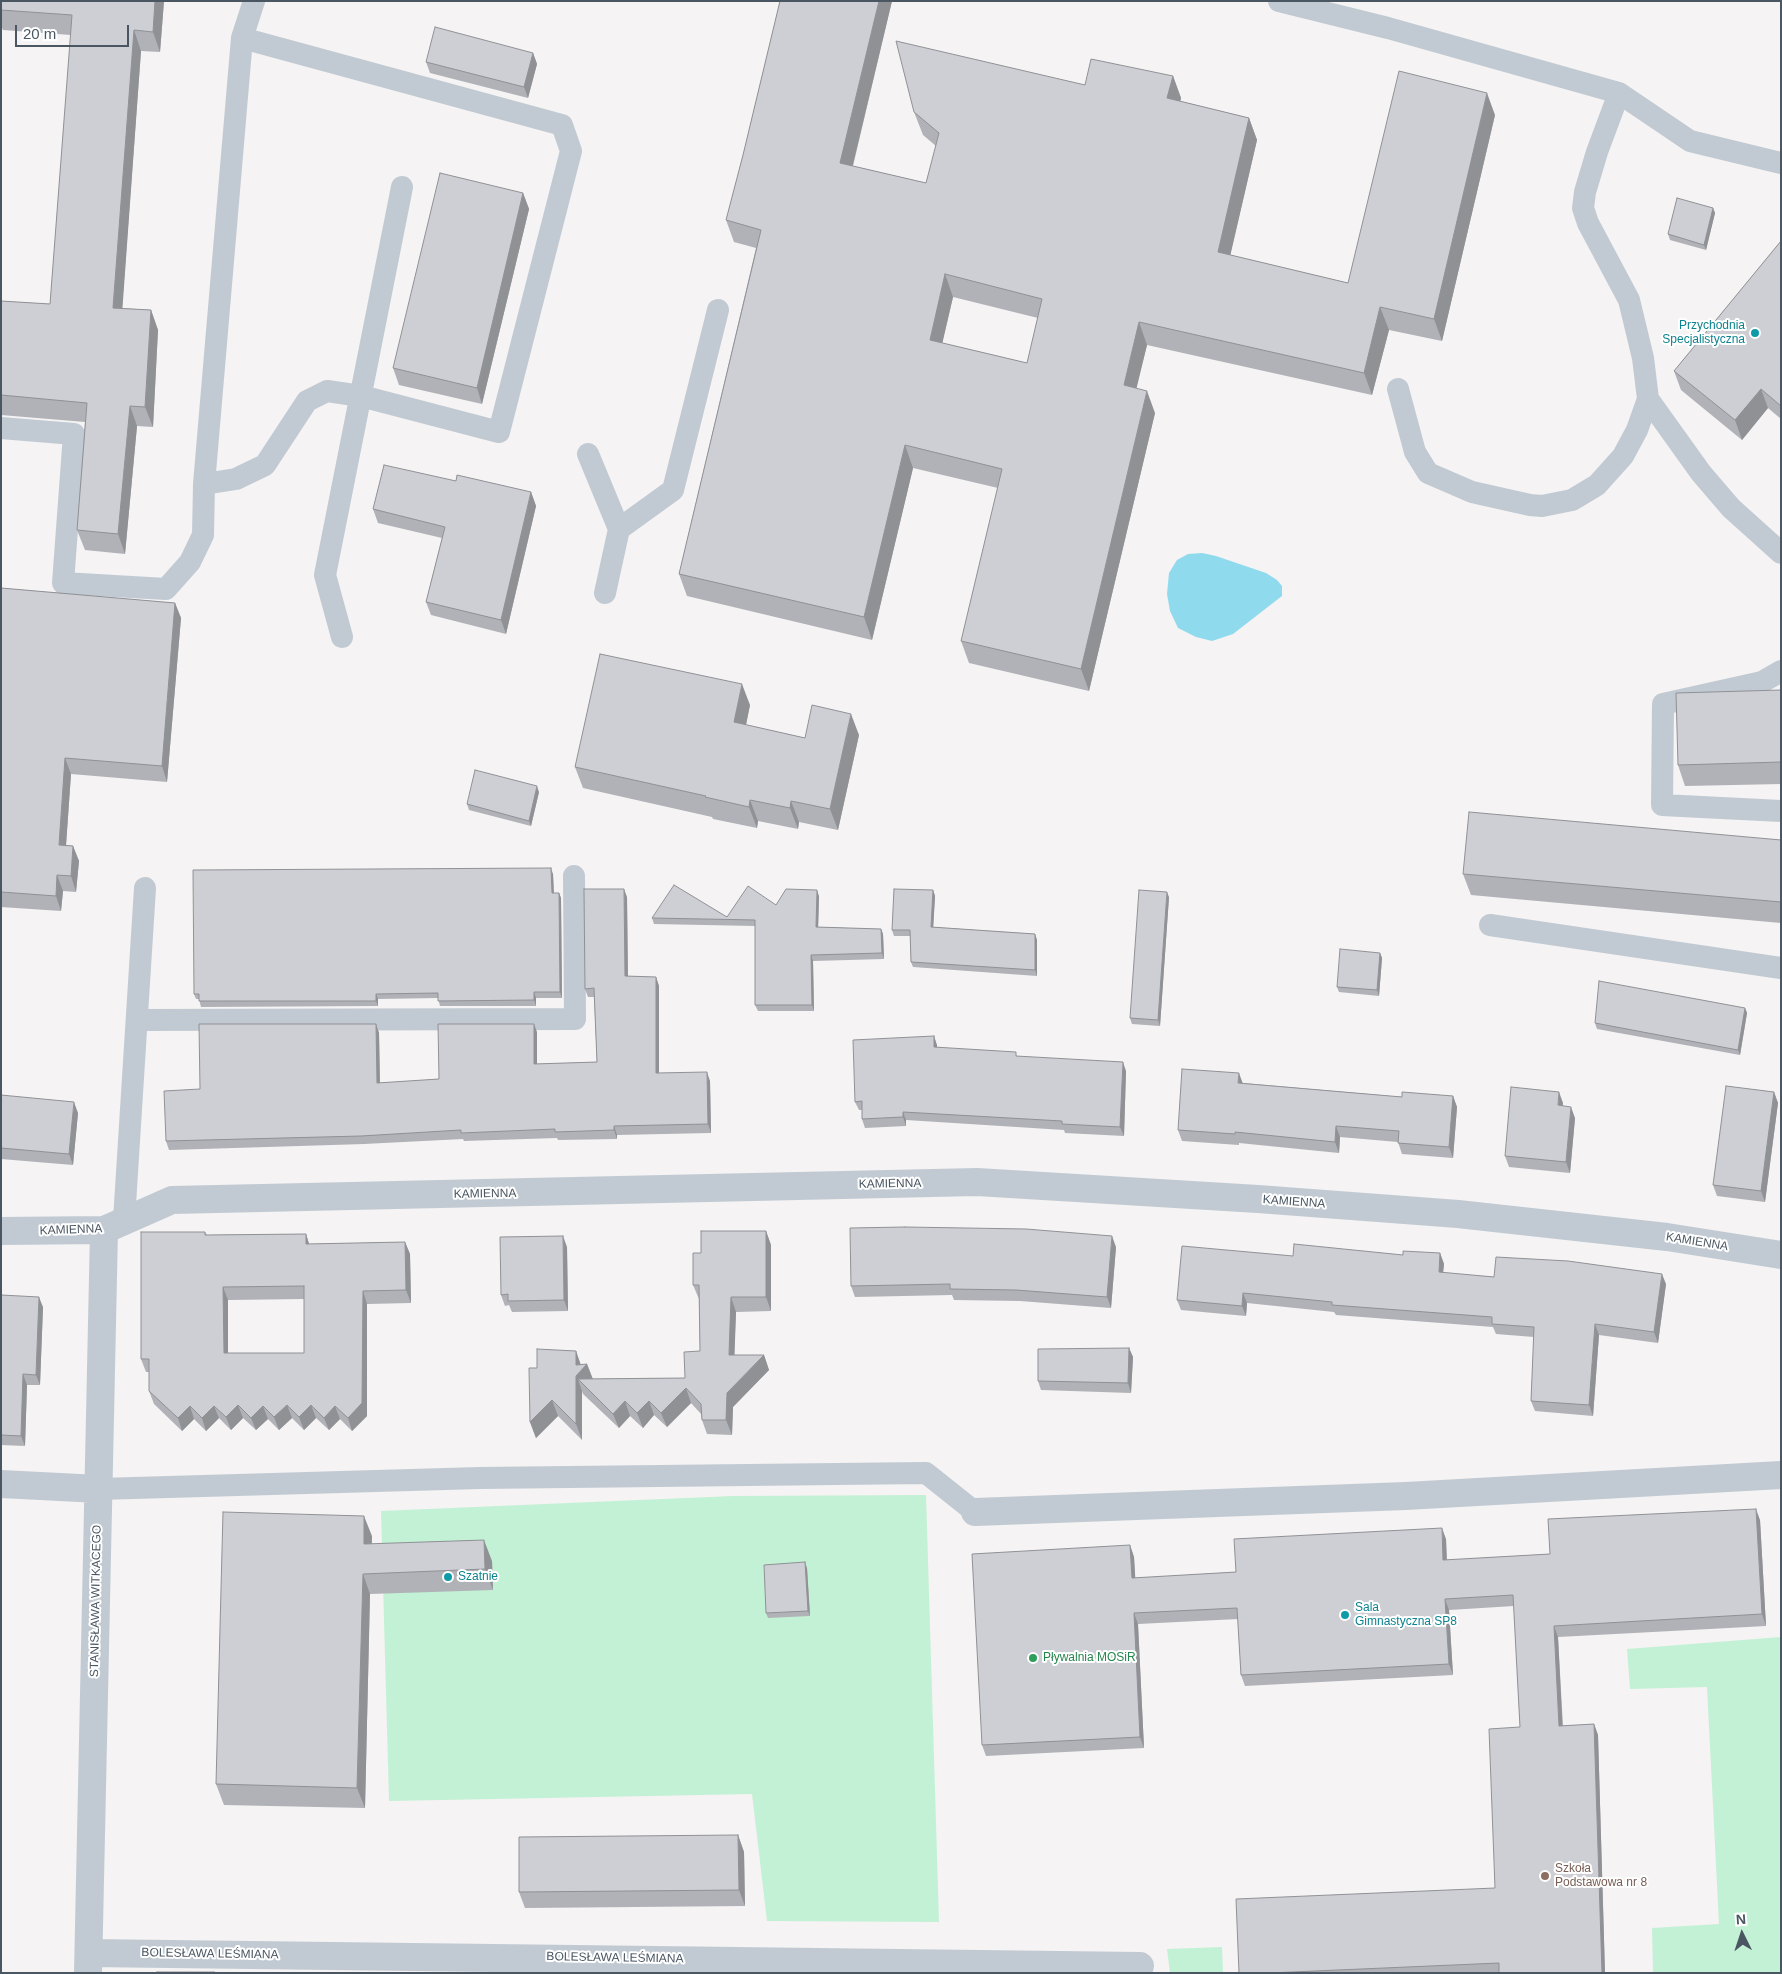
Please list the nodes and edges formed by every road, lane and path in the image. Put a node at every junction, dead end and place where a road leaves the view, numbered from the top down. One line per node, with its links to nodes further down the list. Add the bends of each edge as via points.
1 (254, 1): 3 (lane)
2 (1279, 1): 4 (lane, via 1388,28)
3 (242, 38): 9 (lane, via 562,125 571,152 499,432); 13 (lane)
4 (1619, 94): 5 (lane, via 1690,141); 10 (lane, via 1597,152 1583,208 1629,300 1643,358)
5 (1781, 163)
6 (402, 188): 9 (lane)
7 (718, 310): 14 (lane, via 673,490)
8 (1398, 389): 10 (lane, via 1415,452 1428,473 1472,492 1542,506 1572,500 1597,485 1623,456)
9 (361, 396): 13 (lane, via 327,391 307,401 265,465 236,479); 17 (lane, via 325,575)
10 (1648, 399): 15 (lane, via 1730,508)
11 (1, 428): 13 (lane, via 74,434 64,583 166,589 190,562 203,535)
12 (588, 454): 14 (lane)
13 (204, 484)
14 (619, 529): 16 (lane)
15 (1781, 553)
16 (605, 593)
17 (342, 637)
18 (1781, 670): 19 (lane, via 1762,682 1663,704 1662,805)
19 (1781, 812)
20 (574, 876): 24 (lane, via 575,1019)
21 (146, 888): 24 (lane)
22 (1490, 924): 23 (lane)
23 (1781, 968)
24 (137, 1020): 25 (lane)
25 (114, 1225): 26 (street, KAMIENNA); 27 (street, KAMIENNA, via 172,1200 976,1182 1458,1214 1666,1237); 30 (street, STANISŁAWA WITKACEGO)
26 (1, 1231)
27 (1781, 1255)
28 (1781, 1475): 31 (street, via 1406,1496)
29 (1, 1484): 30 (street)
30 (99, 1488): 31 (lane, via 480,1478 926,1473); 32 (street, STANISŁAWA WITKACEGO)
31 (975, 1512)
32 (88, 1963): 33 (street, BOLESŁAWA LEŚMIANA)
33 (692, 1966): 34 (street, BOLESŁAWA LEŚMIANA)
34 (1140, 1966)

